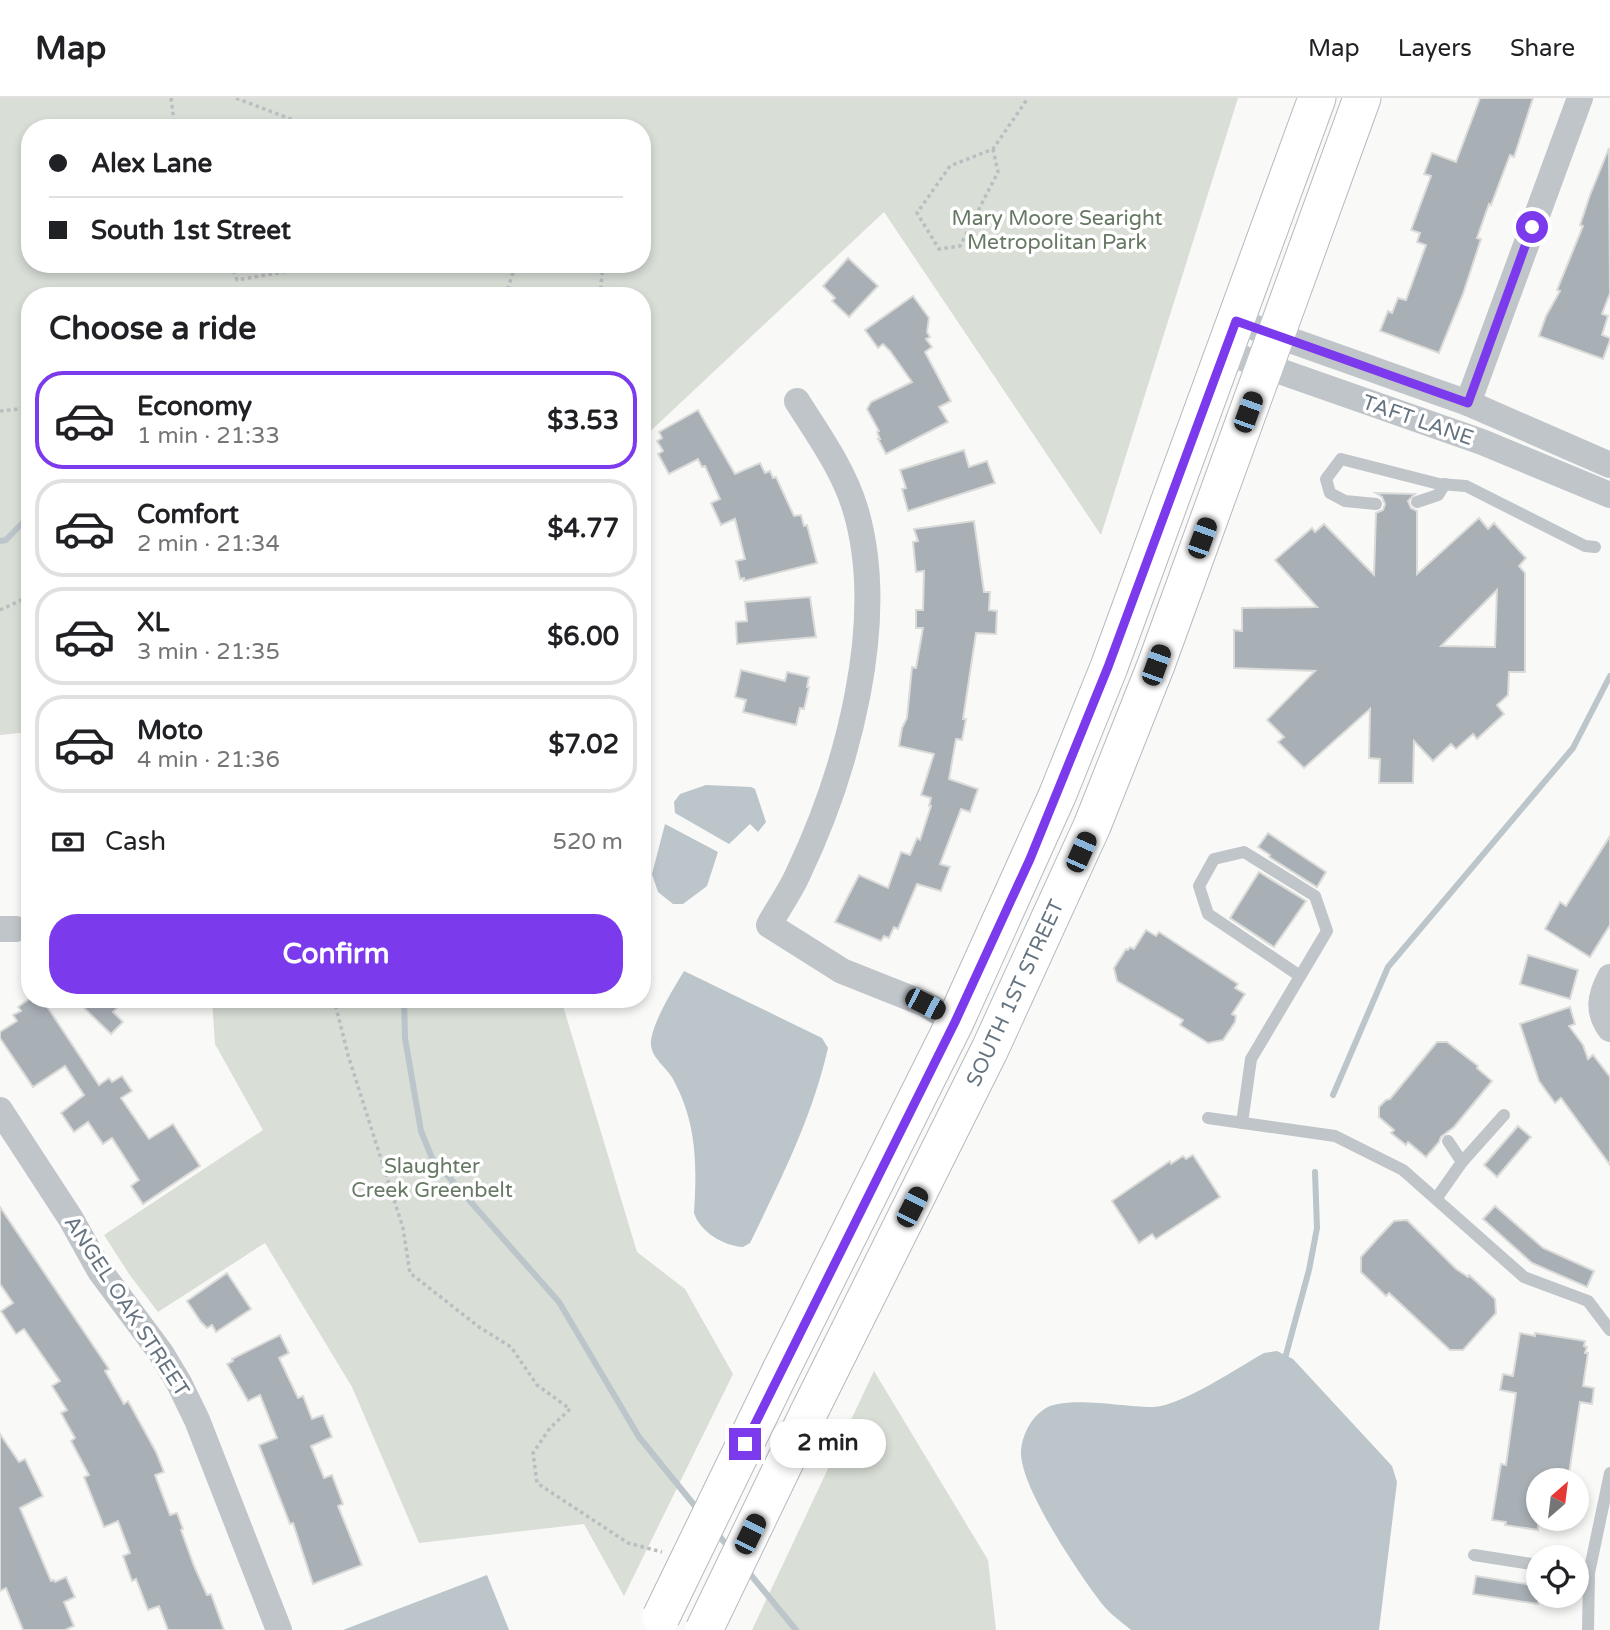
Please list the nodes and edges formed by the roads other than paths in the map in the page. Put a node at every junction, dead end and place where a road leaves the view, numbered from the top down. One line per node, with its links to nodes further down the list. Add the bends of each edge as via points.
1 (1317, 98): 4 (main road, SOUTH 1ST STREET)
2 (1362, 98): 5 (main road, SOUTH 1ST STREET)
3 (1580, 98): 7 (street)
4 (1230, 337): 5 (street, TAFT LANE); 16 (main road, SOUTH 1ST STREET, via 1062,783)
5 (1271, 351): 7 (street, TAFT LANE); 10 (street, TAFT LANE); 18 (main road, SOUTH 1ST STREET, via 1125,747)
6 (797, 401): 16 (street, via 835,460 855,509 868,608 858,698 844,749 810,847 769,925 842,971 925,1004)
7 (1468, 403): 8 (street, TAFT LANE)
8 (1610, 465)
9 (1444, 484): 11 (lane, via 1438,495); 12 (lane, via 1341,459 1326,479 1330,493 1345,501); 13 (lane, via 1477,490)
10 (1610, 495)
11 (1418, 502)
12 (1376, 504)
13 (1595, 547)
14 (1300, 976): 14 (lane, via 1327,931 1315,895 1244,852 1214,859 1199,886 1208,914); 22 (lane, via 1251,1059)
15 (1610, 977): 17 (street, via 1600,1004)
16 (955, 1022): 18 (main road); 32 (main road, SOUTH 1ST STREET, bridge)
17 (1610, 1029)
18 (990, 1049): 34 (main road, SOUTH 1ST STREET, bridge)
19 (0, 1110): 33 (street, ANGEL OAK STREET, via 100,1271 179,1383)
20 (1504, 1115): 24 (lane)
21 (1208, 1118): 22 (lane)
22 (1242, 1123): 25 (lane, via 1335,1136 1403,1170)
23 (1448, 1141): 24 (lane)
24 (1462, 1162): 25 (lane)
25 (1436, 1199): 26 (lane, via 1524,1277 1588,1301)
26 (1610, 1329)
27 (1610, 1473): 28 (lane)
28 (1589, 1550)
29 (1474, 1555): 30 (lane)
30 (1526, 1563)
31 (1586, 1608): 35 (lane)
32 (658, 1624)
33 (279, 1630)
34 (704, 1630)
35 (1588, 1630)

